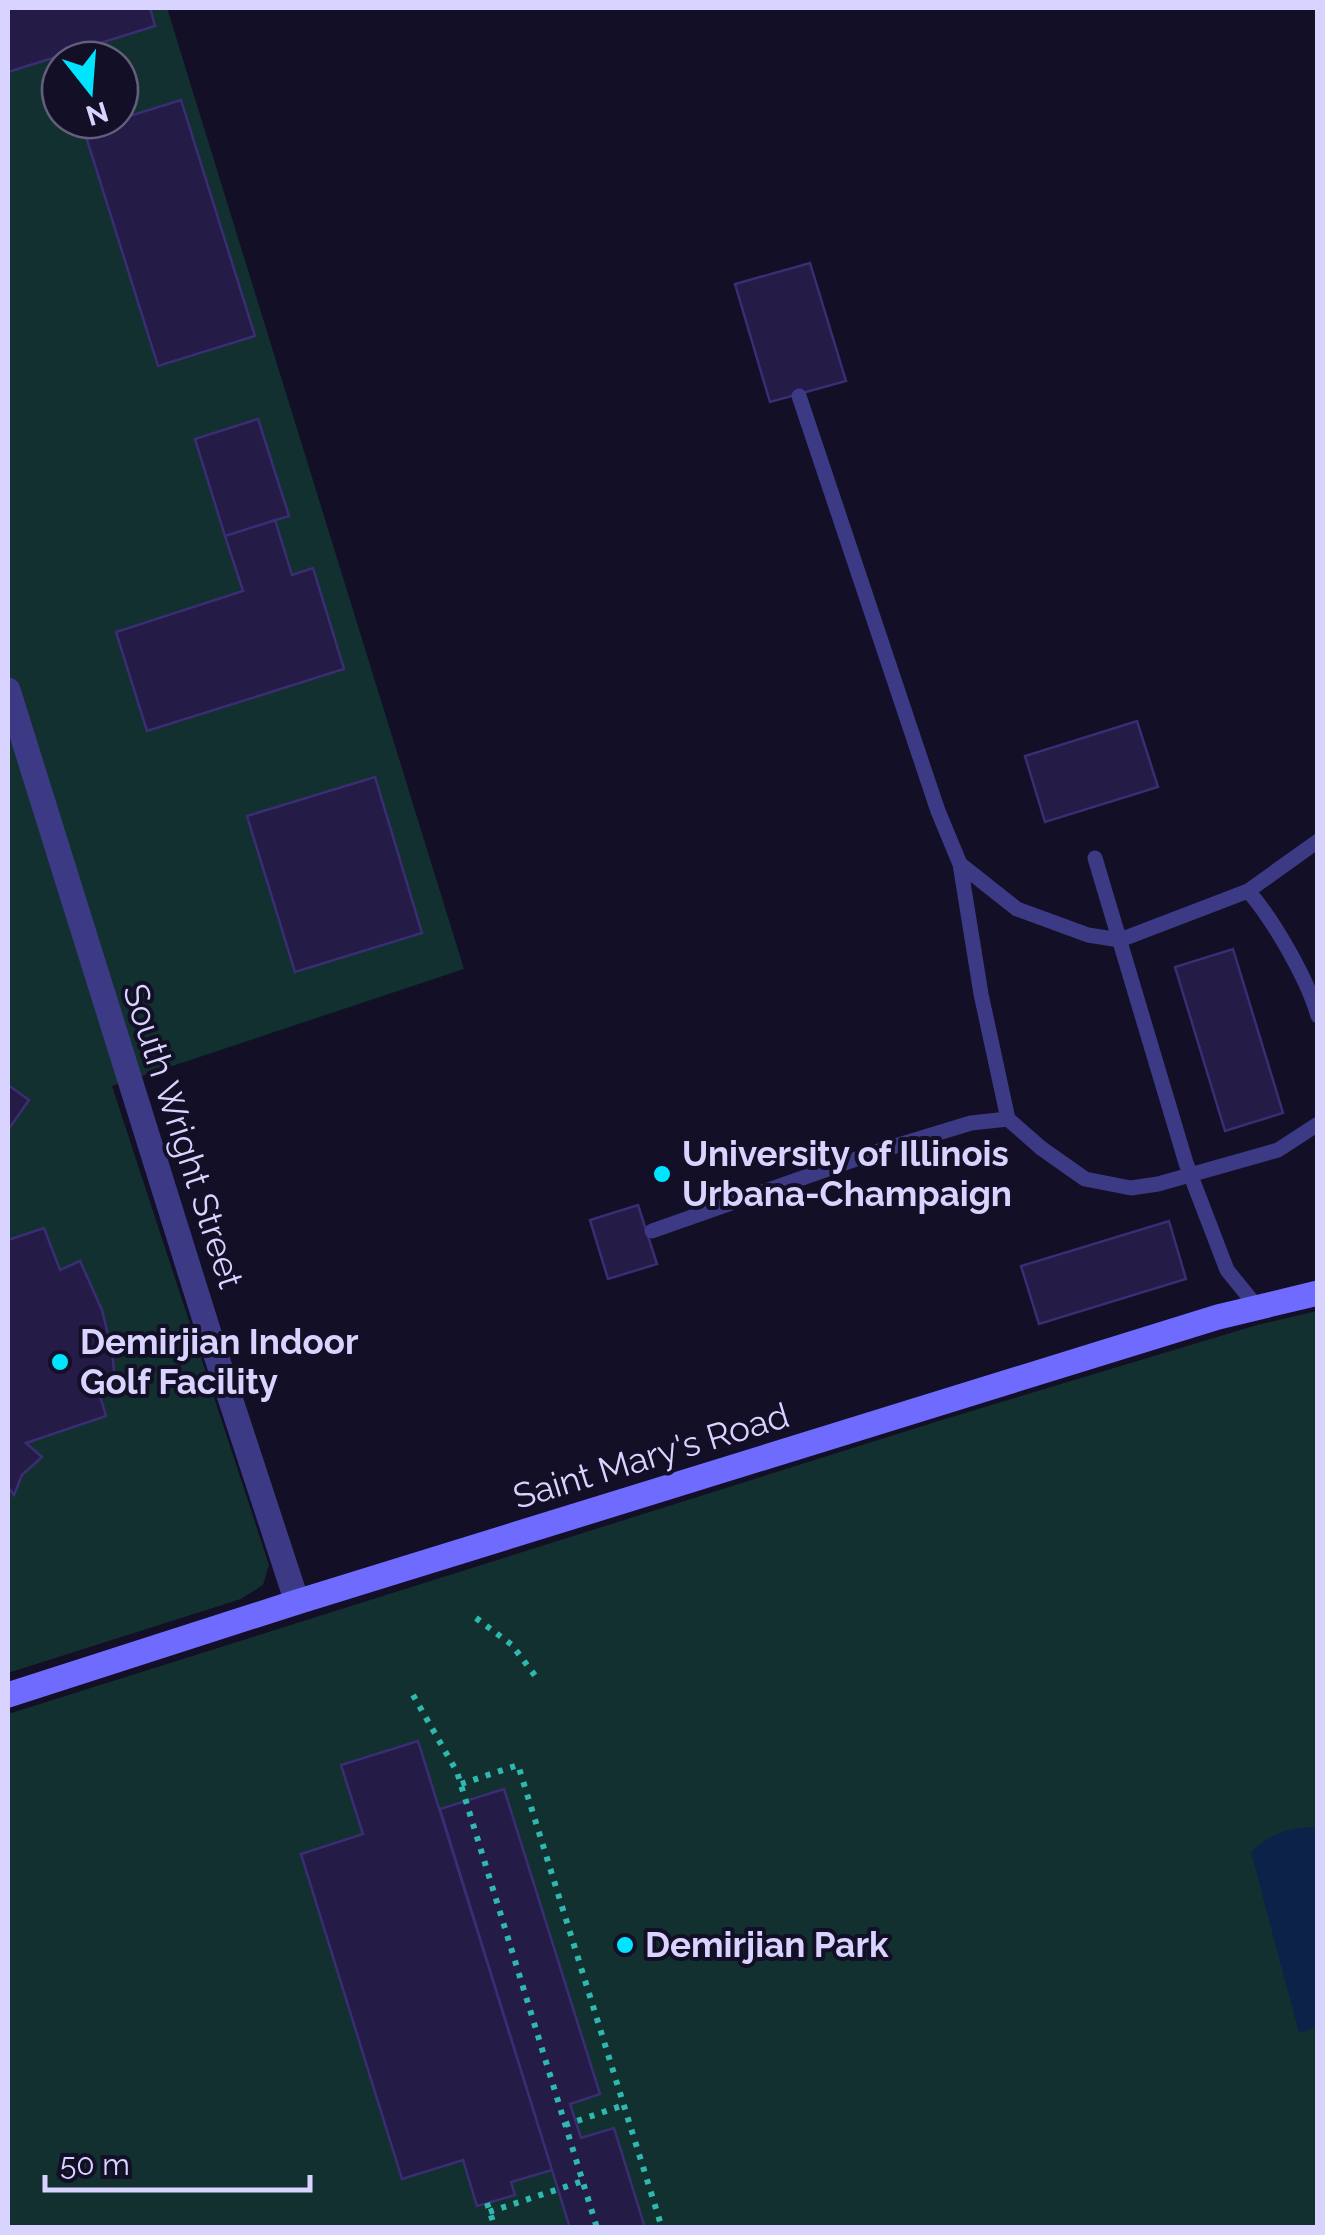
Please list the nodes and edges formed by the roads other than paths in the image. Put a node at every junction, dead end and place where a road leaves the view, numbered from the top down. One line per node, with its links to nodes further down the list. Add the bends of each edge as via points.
1 (799, 396): 5 (lane)
2 (8, 690): 15 (street, South Wright Street)
3 (1318, 841): 6 (lane)
4 (1095, 858): 7 (lane)
5 (960, 864): 7 (lane, via 1016,909 1088,936); 9 (lane)
6 (1248, 891): 7 (lane); 8 (lane, via 1312,995)
7 (1120, 940): 11 (lane)
8 (1318, 1016)
9 (1008, 1119): 11 (lane, via 1085,1179 1131,1188); 12 (lane, via 971,1123)
10 (1318, 1124): 11 (lane, via 1278,1150)
11 (1190, 1175): 14 (lane, via 1227,1270)
12 (652, 1231)
13 (1318, 1293): 14 (street, Saint Mary's Road)
14 (1257, 1307): 15 (street, Saint Mary's Road)
15 (297, 1602): 16 (street, Saint Mary's Road)
16 (8, 1693)

